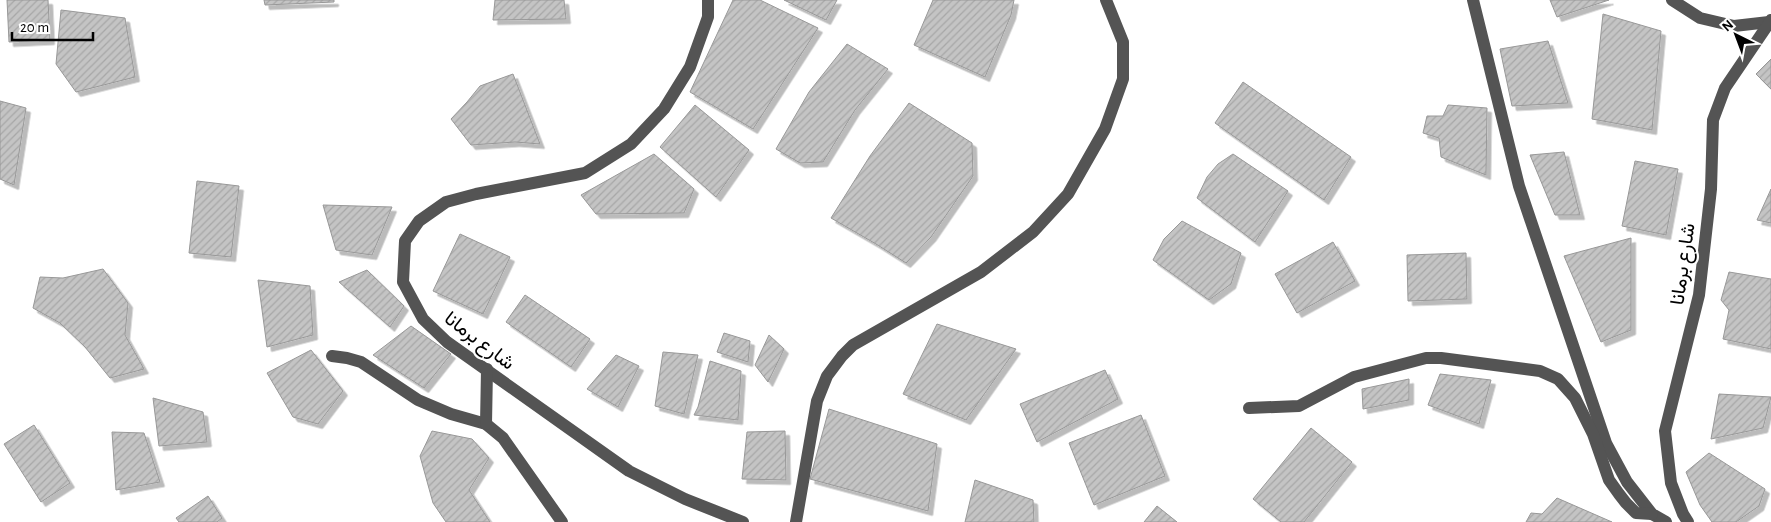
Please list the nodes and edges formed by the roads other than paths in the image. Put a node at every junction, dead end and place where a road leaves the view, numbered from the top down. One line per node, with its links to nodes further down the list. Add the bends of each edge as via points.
1 (708, 0): 7 (street, شارع برمانا, via 708,17 690,68 664,109 631,144 585,172 446,202 419,220 405,241 403,282 423,319 448,342)
2 (1106, 0): 13 (street, via 1123,42 1123,79 1105,129 1068,194 1033,232 981,272 853,345 842,356 827,376 817,401)
3 (1473, 0): 10 (street, via 1519,186 1606,443 1627,482)
4 (1672, 0): 5 (street, via 1700,18 1734,26)
5 (1770, 21): 15 (street, شارع برمانا, via 1725,88 1713,120 1711,188 1699,294 1665,431 1672,483)
6 (332, 356): 9 (street, via 361,362 418,400)
7 (487, 369): 9 (street); 12 (street, شارع برمانا, via 629,471)
8 (1249, 408): 10 (street, via 1299,406 1354,378 1426,358 1540,371 1558,379 1575,398 1593,434 1609,480 1626,503 1636,513)
9 (486, 424): 11 (street, via 503,438)
10 (1652, 514): 14 (street)
11 (562, 522)
12 (743, 522)
13 (796, 522)
14 (1666, 522)
15 (1688, 522)

